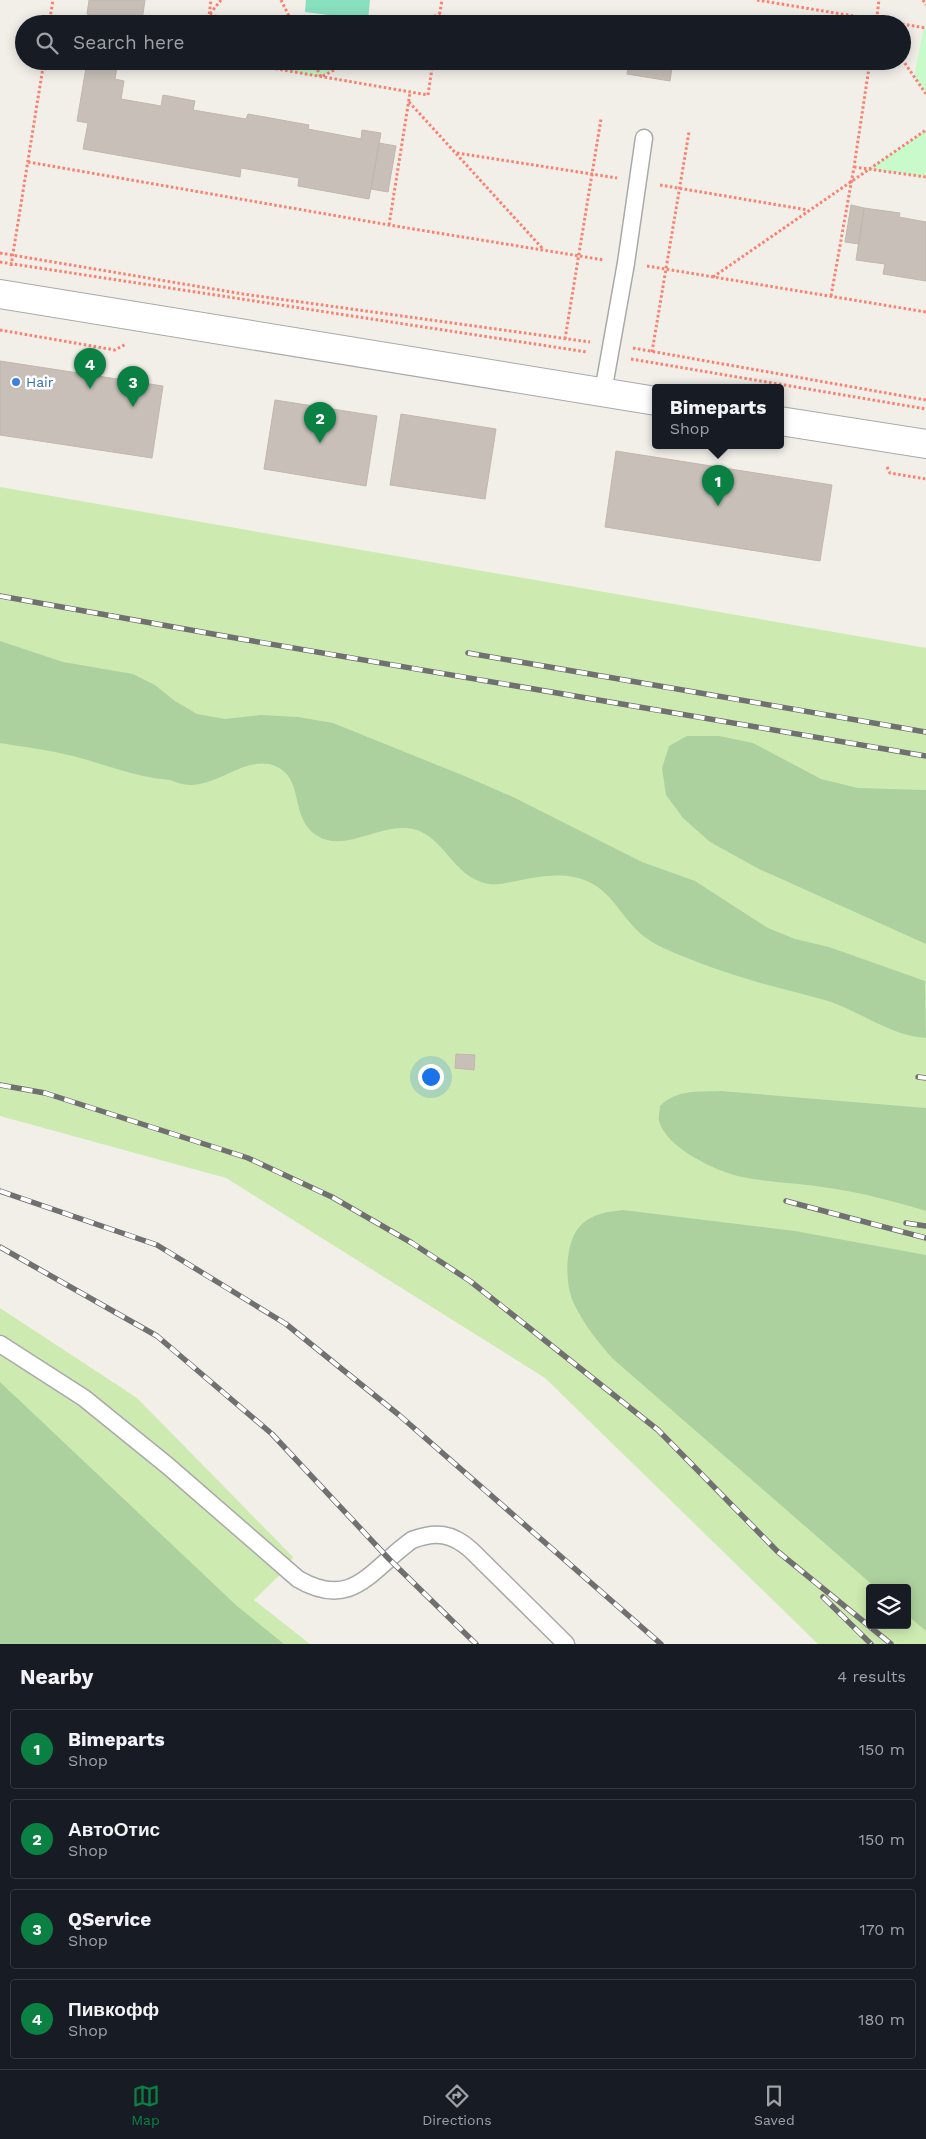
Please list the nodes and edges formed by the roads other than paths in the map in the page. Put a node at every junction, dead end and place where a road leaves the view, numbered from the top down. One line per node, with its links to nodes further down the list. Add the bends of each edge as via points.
1 (644, 138): 3 (lane)
2 (3, 294): 3 (street)
3 (603, 392): 4 (street)
4 (652, 400)
5 (784, 422): 6 (street)
6 (926, 444)
7 (0, 1344): 8 (lane, via 84,1398 309,1586 324,1591 351,1588 412,1540 436,1534 450,1535 472,1550)
8 (566, 1644)

